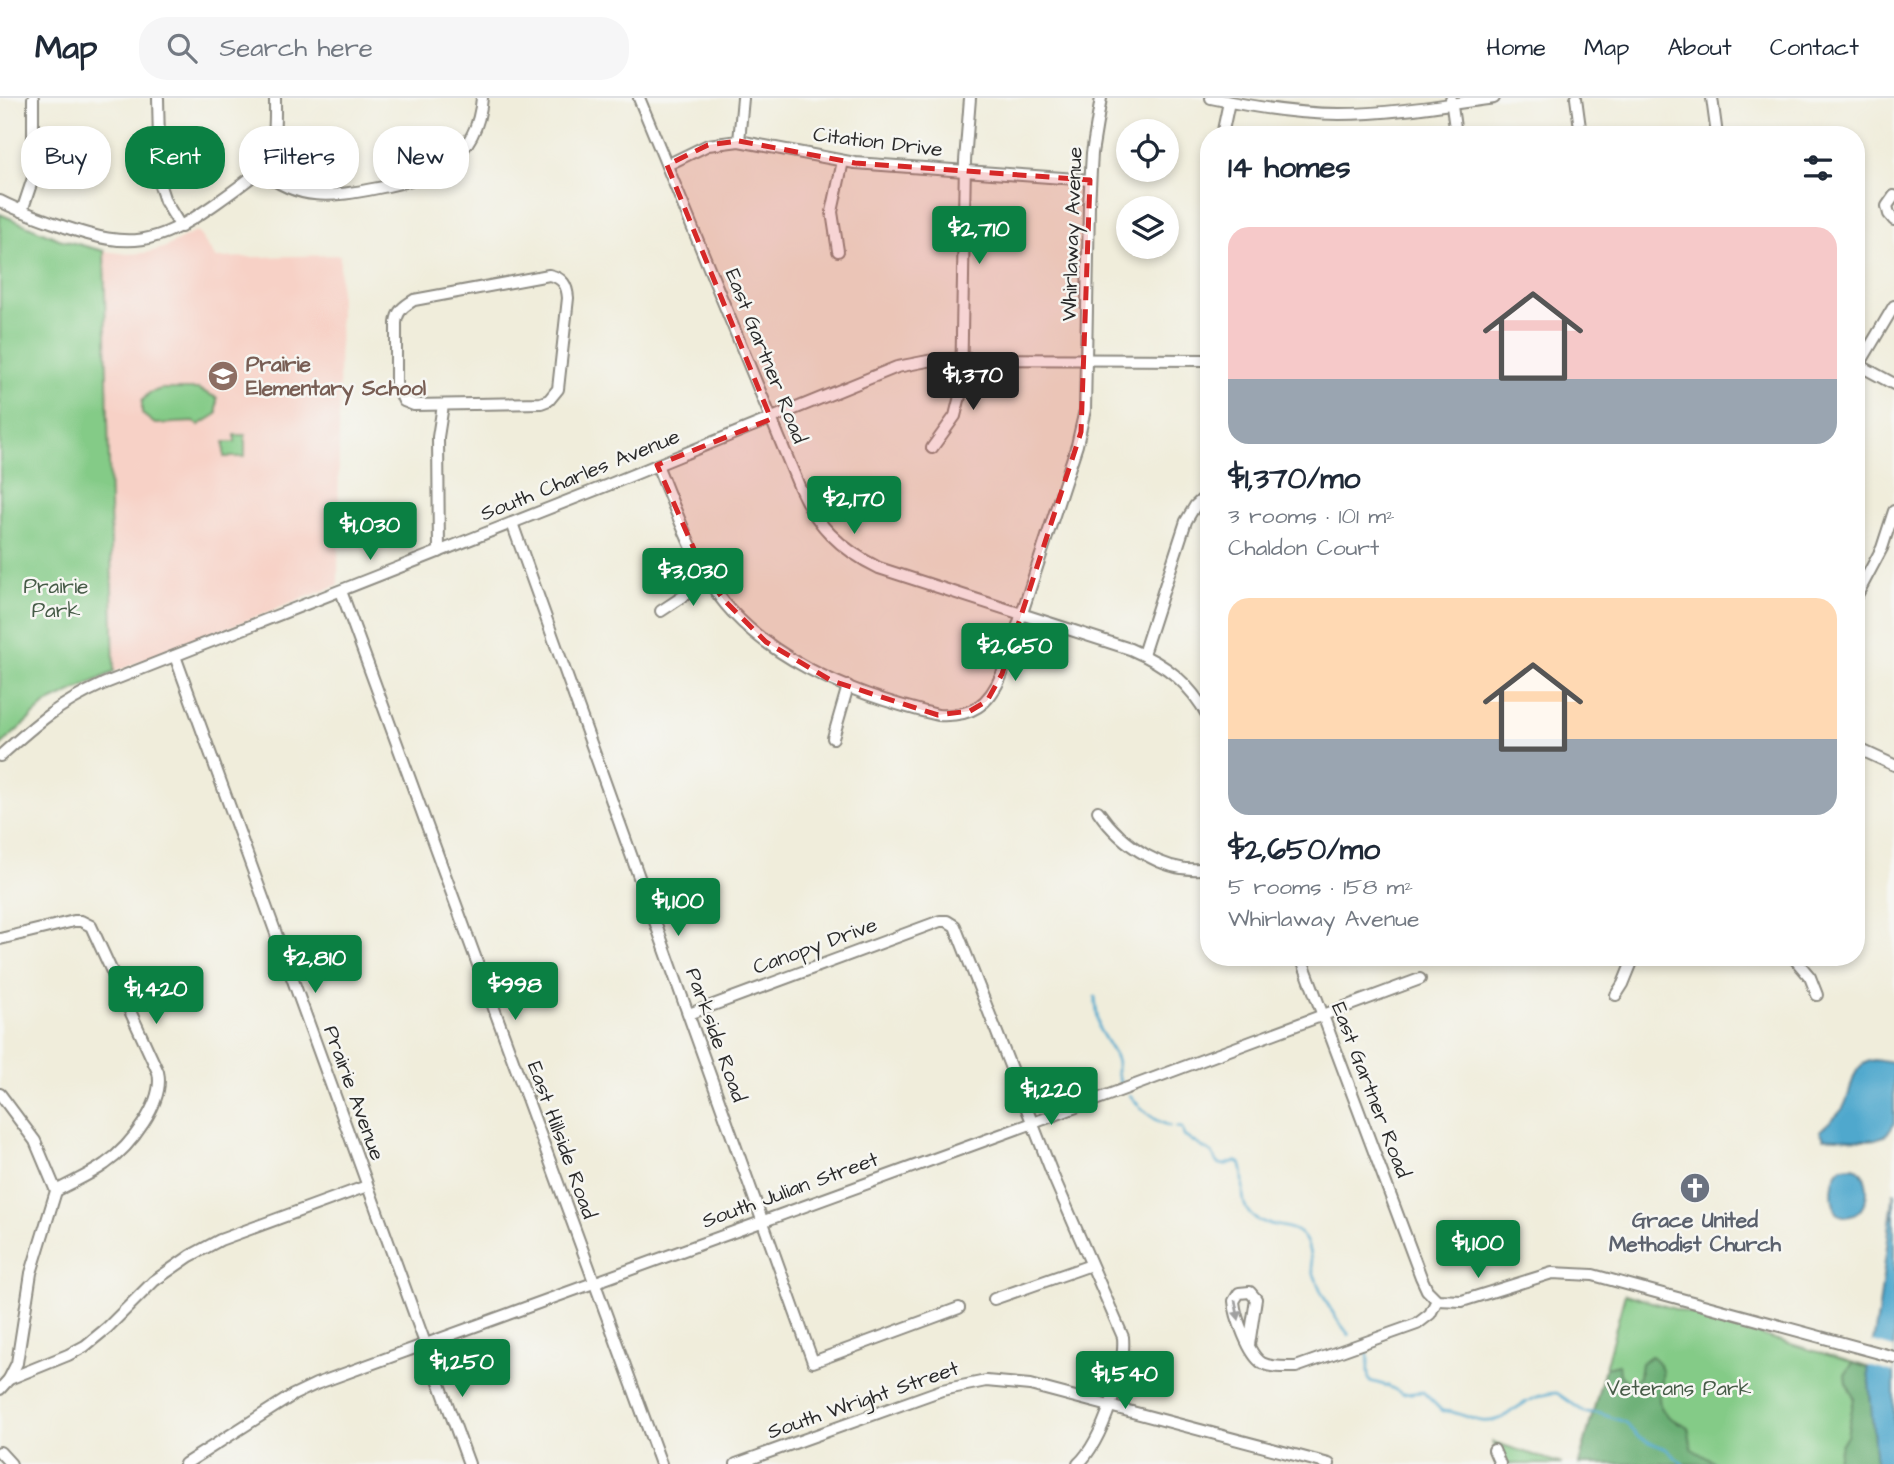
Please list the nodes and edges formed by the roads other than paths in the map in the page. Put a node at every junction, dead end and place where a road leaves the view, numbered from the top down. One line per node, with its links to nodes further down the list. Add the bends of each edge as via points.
1 (33, 98): 29 (street, via 33,178)
2 (158, 98): 31 (street, via 160,186)
3 (275, 98): 15 (street)
4 (482, 98): 26 (street, via 477,122 464,147 444,167 416,180 346,194 317,196)
5 (639, 98): 22 (street, East Gartner Road)
6 (743, 98): 20 (street)
7 (970, 98): 23 (street)
8 (1101, 98): 24 (street, Whirlaway Avenue)
9 (1211, 98): 14 (street)
10 (1494, 98): 13 (street)
11 (1576, 98): 18 (street)
12 (1712, 98): 19 (street)
13 (1451, 101): 14 (street, via 1338,114); 17 (street)
14 (1229, 102): 16 (street)
15 (274, 126)
16 (1224, 126)
17 (1455, 126)
18 (1580, 126)
19 (1716, 126)
20 (739, 141): 21 (street, Citation Drive); 22 (street, Citation Drive, via 708,145)
21 (843, 161): 23 (street, Citation Drive); 32 (street, via 832,212)
22 (667, 164): 41 (street, East Gartner Road)
23 (965, 172): 24 (street, Citation Drive); 35 (street)
24 (1090, 180): 37 (street, Whirlaway Avenue)
25 (239, 185): 31 (street)
26 (292, 189)
27 (1894, 196): 30 (street, via 1887,206)
28 (0, 201): 29 (street)
29 (22, 211): 31 (street, via 113,240 148,239)
30 (1894, 220)
31 (181, 227)
32 (838, 251)
33 (1894, 306): 34 (street)
34 (1865, 354)
35 (962, 359): 37 (street, South Charles Avenue); 41 (street, South Charles Avenue, via 897,367); 42 (street, via 958,408)
36 (1200, 360): 37 (street, South Charles Avenue)
37 (1087, 361): 52 (street, Whirlaway Avenue, via 1081,432)
38 (1865, 369): 39 (street)
39 (1894, 384)
40 (443, 405): 40 (street, via 409,404 398,390 396,323 404,306 414,300 541,276 563,281 568,298 555,394 541,403); 47 (street, via 438,437)
41 (771, 419): 43 (street, South Charles Avenue); 52 (street, East Gartner Road, via 809,508 847,551 879,568)
42 (932, 448)
43 (657, 465): 46 (street, South Charles Avenue); 48 (street, Whirlaway Avenue)
44 (1200, 502): 53 (street, via 1186,521)
45 (1894, 511): 49 (street, via 1887,550)
46 (512, 523): 47 (street, South Charles Avenue); 70 (street, Parkside Road)
47 (439, 552): 50 (street, South Charles Avenue)
48 (708, 580): 51 (street); 55 (street, Whirlaway Avenue, via 766,642 807,669)
49 (1865, 583)
50 (341, 591): 54 (street, South Charles Avenue); 78 (street, East Hillside Road)
51 (661, 611)
52 (1022, 614): 53 (street, East Gartner Road); 55 (street, Whirlaway Avenue, via 997,686 976,709 938,715)
53 (1143, 654): 56 (street, East Gartner Road, via 1179,677)
54 (175, 656): 59 (street, South Charles Avenue, via 62,704); 74 (street, Prairie Avenue)
55 (848, 686): 57 (street)
56 (1200, 706)
57 (833, 738)
58 (1865, 752): 60 (street)
59 (0, 756)
60 (1894, 765)
61 (1098, 811): 62 (street, via 1115,833 1157,860 1183,869)
62 (1200, 868)
63 (0, 939): 75 (street, via 74,921 91,926 158,1072 158,1097 126,1145 104,1166)
64 (1304, 966): 71 (street, East Gartner Road)
65 (1630, 966): 68 (street)
66 (1801, 966): 69 (street)
67 (1420, 979): 71 (street, South Julian Street)
68 (1616, 995)
69 (1817, 995)
70 (689, 1014): 73 (street, Canopy Drive, via 947,921 955,926); 76 (street, Parkside Road)
71 (1323, 1015): 73 (street, South Julian Street); 80 (street, East Gartner Road, via 1421,1277)
72 (0, 1094): 75 (street, via 35,1141)
73 (1032, 1124): 76 (street, South Julian Street); 77 (street)
74 (367, 1185): 82 (street, Prairie Avenue); 85 (street, via 220,1240 190,1256 154,1281 85,1346)
75 (56, 1191): 85 (street, via 32,1273 17,1363)
76 (763, 1221): 78 (street, South Julian Street); 81 (street, Parkside Road, via 813,1362)
77 (1091, 1265): 79 (street); 87 (street, via 1123,1337)
78 (594, 1284): 82 (street, South Julian Street); 93 (street, East Hillside Road)
79 (994, 1299)
80 (1437, 1300): 83 (street, via 1430,1314 1417,1324 1296,1367 1262,1363); 84 (street, via 1462,1301 1545,1274 1580,1273)
81 (959, 1308)
82 (425, 1344): 91 (street, South Julian Street, via 304,1390); 92 (street, Prairie Avenue)
83 (1249, 1345)
84 (1894, 1357)
85 (9, 1379): 86 (street)
86 (0, 1389)
87 (1109, 1406): 94 (street, South Wright Street, via 1011,1382 965,1384); 95 (street, via 1096,1443); 96 (street, South Wright Street)
88 (1494, 1451): 97 (street)
89 (0, 1452): 90 (street)
90 (11, 1464)
91 (185, 1464)
92 (469, 1464)
93 (661, 1464)
94 (736, 1464)
95 (1078, 1464)
96 (1329, 1464)
97 (1500, 1464)

